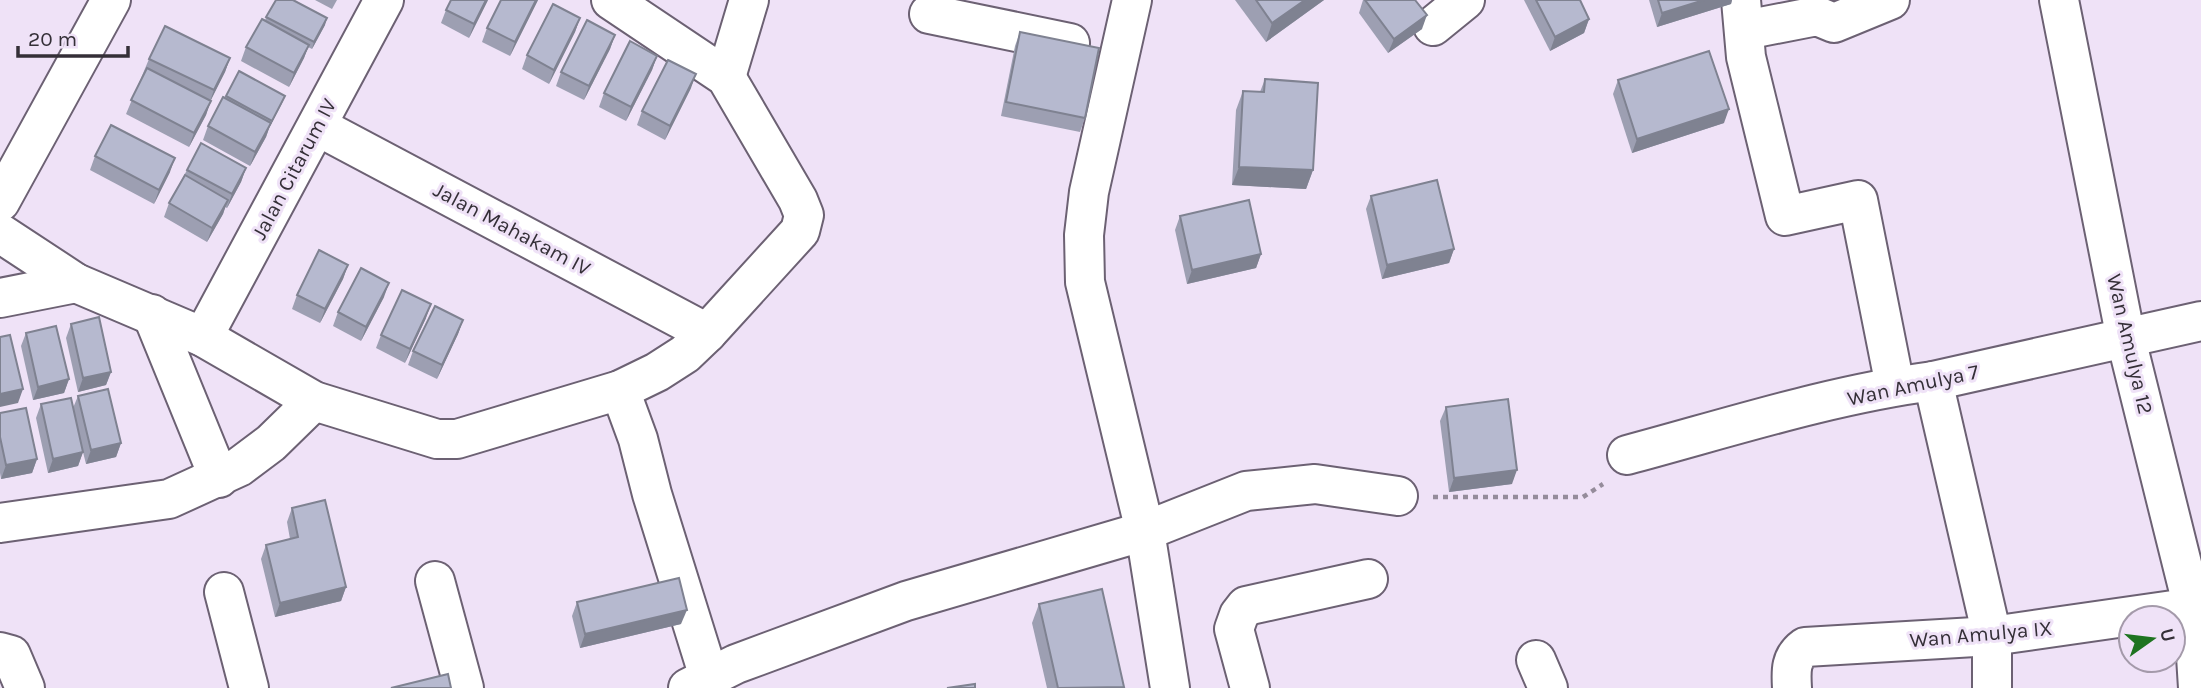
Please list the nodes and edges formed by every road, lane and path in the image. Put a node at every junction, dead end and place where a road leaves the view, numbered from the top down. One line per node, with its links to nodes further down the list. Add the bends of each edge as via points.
1 (111, 0): 15 (street)
2 (384, 0): 14 (street, Jalan Citarum IV)
3 (611, 0): 13 (street)
4 (750, 0): 13 (street)
5 (1132, 0): 12 (street)
6 (1465, 0): 11 (street)
7 (1890, 0): 10 (street, via 1834,23 1817,16)
8 (2059, 0): 23 (street, Wan Amulya 12)
9 (929, 14): 12 (street)
10 (1743, 15): 25 (street, via 1749,68 1785,216 1858,200)
11 (1433, 26)
12 (1120, 53): 32 (street, via 1089,192 1085,282)
13 (726, 77): 21 (street, via 804,215 800,231)
14 (317, 125): 21 (street, Jalan Mahakam IV); 22 (street, Jalan Citarum IV)
15 (0, 202)
16 (0, 233): 17 (street)
17 (76, 283): 18 (street); 19 (street)
18 (0, 298)
19 (152, 314): 22 (street); 29 (street)
20 (2201, 321): 23 (street, Wan Amulya 7)
21 (707, 333): 26 (street, via 685,354)
22 (203, 337): 27 (street)
23 (2126, 339): 24 (street, Wan Amulya 7); 36 (street, Wan Amulya 12)
24 (1933, 381): 25 (street, Wan Amulya 7); 37 (street)
25 (1895, 386): 28 (street, Wan Amulya 7)
26 (620, 390): 27 (street, via 457,439 413,433); 39 (street, via 638,439)
27 (314, 401): 29 (street, via 271,443)
28 (1627, 455): 30 (path, via 1611,478 1583,497)
29 (219, 478): 31 (street, via 169,499)
30 (1398, 496): 32 (street, via 1315,484 1246,491)
31 (0, 523)
32 (1145, 531): 39 (street, via 906,601); 43 (street)
33 (1368, 579): 44 (street, via 1246,607 1234,629)
34 (435, 581): 42 (street)
35 (223, 592): 41 (street)
36 (2197, 607): 37 (street, Wan Amulya IX); 47 (street, Wan Amulya 12)
37 (1992, 636): 45 (street, Wan Amulya IX, via 1805,647 1791,666); 46 (street)
38 (0, 652): 40 (street, via 11,655)
39 (699, 682)
40 (25, 688)
41 (249, 688)
42 (464, 688)
43 (1170, 688)
44 (1250, 688)
45 (1792, 688)
46 (1992, 688)
47 (2198, 688)

